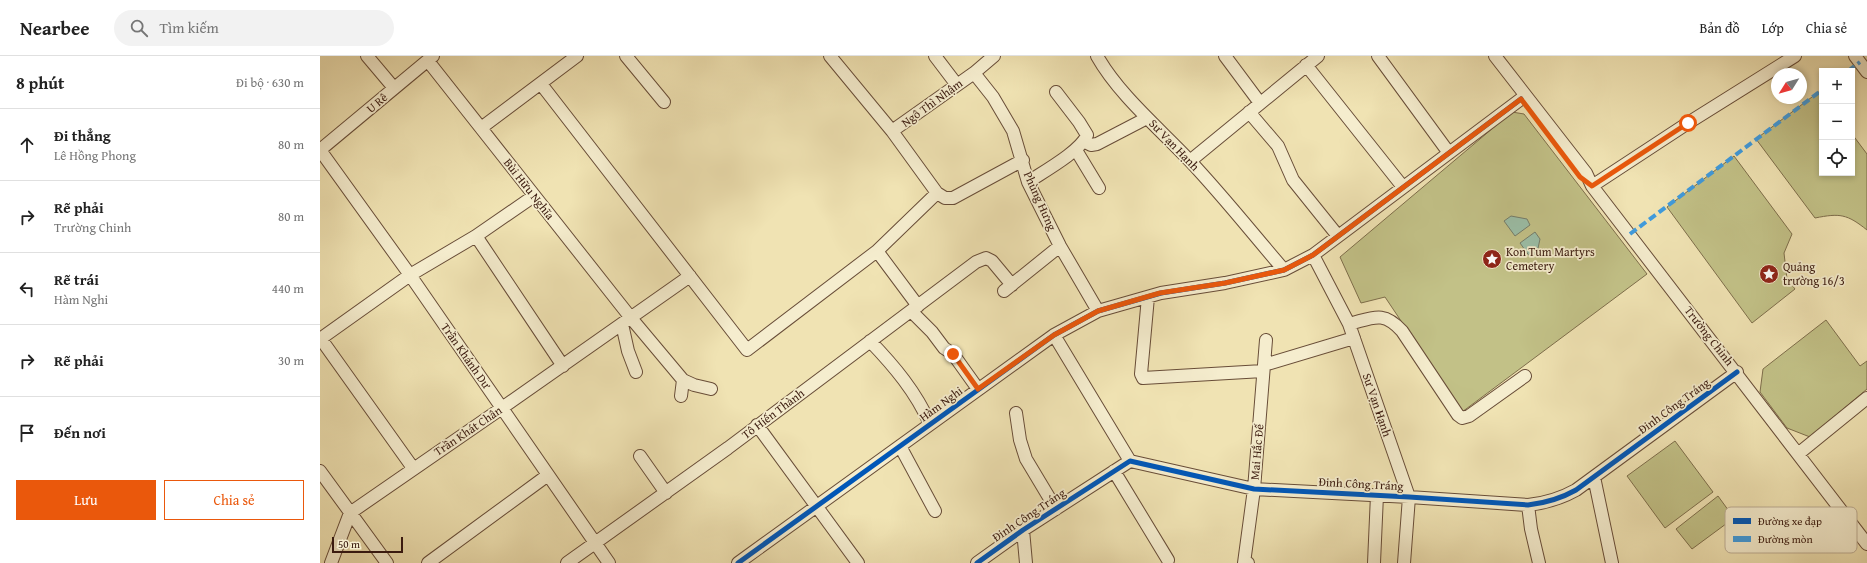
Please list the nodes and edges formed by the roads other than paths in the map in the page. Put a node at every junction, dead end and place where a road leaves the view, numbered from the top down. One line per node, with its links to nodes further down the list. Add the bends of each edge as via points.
1 (367, 56): 21 (street)
2 (577, 56): 19 (street)
3 (626, 56): 24 (street)
4 (830, 56): 29 (street, Ngô Thì Nhậm)
5 (935, 56): 20 (street)
6 (994, 56): 18 (street)
7 (1097, 56): 27 (street, Sư Vạn Hạnh)
8 (1225, 56): 25 (street)
9 (1318, 56): 16 (street)
10 (1378, 56): 32 (street)
11 (1487, 56): 23 (street, Trường Chinh)
12 (1495, 56): 36 (street, Trường Chinh, via 1586,173)
13 (1795, 56): 36 (street)
14 (1855, 56): 17 (street)
15 (431, 58): 21 (street, U Rê); 28 (street, Bùi Hữu Nghĩa)
16 (1306, 65): 25 (street); 37 (street)
17 (1867, 72)
18 (974, 73): 20 (street, Ngô Thì Nhậm); 33 (street, Phùng Hưng, via 1014,131)
19 (541, 84): 28 (street); 48 (street)
20 (957, 85): 29 (street, Ngô Thì Nhậm)
21 (394, 88): 31 (street, U Rê)
22 (1056, 92): 30 (street, via 1087,135)
23 (1521, 99): 32 (street, Hàm Nghi); 36 (street, Trường Chinh, via 1580,177)
24 (664, 102)
25 (1260, 103): 26 (street)
26 (1249, 112): 34 (street); 42 (street, via 1278,146 1294,180)
27 (1147, 118): 30 (street, via 1097,144); 34 (street, Sư Vạn Hạnh)
28 (481, 128): 40 (street, Bùi Hữu Nghĩa)
29 (892, 131): 39 (street)
30 (1080, 146): 35 (street); 38 (street)
31 (320, 150): 47 (street, Trần Khánh Dư)
32 (1450, 152): 37 (street, Hàm Nghi)
33 (1023, 160): 35 (street, Phùng Hưng); 39 (street, via 953,198 945,198)
34 (1190, 161): 46 (street, Sư Vạn Hạnh)
35 (1028, 182): 43 (street, Phùng Hưng)
36 (1592, 186): 62 (street, Trường Chinh)
37 (1403, 187): 42 (street, Hàm Nghi)
38 (1099, 188)
39 (937, 193): 44 (street)
40 (534, 196): 41 (street); 52 (street, Bùi Hữu Nghĩa)
41 (476, 236): 47 (street); 59 (street)
42 (1338, 236): 45 (street, Hàm Nghi)
43 (1060, 246): 50 (street, Tô Hiến Thành, via 1008,288 992,261 986,258 976,262); 51 (street, Phùng Hưng)
44 (877, 251): 48 (street, via 747,350); 50 (street)
45 (1313, 255): 46 (street, Hàm Nghi); 53 (street, Sư Vạn Hạnh)
46 (1284, 270): 49 (street, Hàm Nghi, via 1225,283 1183,288)
47 (410, 275): 56 (street); 69 (street, Trần Khánh Dư)
48 (690, 276): 52 (street, Trần Khát Chân)
49 (1148, 297): 51 (street, Hàm Nghi); 60 (street, via 1141,374 1143,378)
50 (914, 308): 58 (street, Tô Hiến Thành); 66 (street, via 944,348 953,354)
51 (1098, 311): 54 (street, Hàm Nghi)
52 (626, 321): 59 (street, Trần Khát Chân); 61 (street, via 628,351); 64 (street, Bùi Hữu Nghĩa)
53 (1349, 324): 55 (street, Sư Vạn Hạnh); 63 (street, via 1381,316 1392,320 1462,418 1469,416)
54 (1054, 335): 66 (street, Hàm Nghi); 76 (street)
55 (1354, 338): 60 (street); 85 (street, Sư Vạn Hạnh)
56 (320, 339): 77 (street)
57 (1266, 340): 60 (street, Mai Hắc Đế)
58 (870, 341): 71 (street, via 917,397); 72 (street, Tô Hiến Thành)
59 (563, 366): 69 (street, Trần Khát Chân)
60 (1264, 368): 82 (street, Mai Hắc Đế)
61 (636, 372)
62 (1737, 372): 74 (street, Trường Chinh); 81 (street, Đinh Công Tráng)
63 (1525, 376)
64 (683, 380): 65 (street); 67 (street)
65 (711, 389)
66 (978, 389): 71 (street, Hàm Nghi)
67 (681, 396)
68 (1867, 398): 74 (street)
69 (502, 408): 77 (street, Trần Khát Chân); 80 (street, Trần Khánh Dư)
70 (1016, 413): 89 (street, via 1026,459)
71 (930, 424): 73 (street, Hàm Nghi)
72 (757, 425): 83 (street, Tô Hiến Thành); 87 (street)
73 (900, 446): 87 (street, Hàm Nghi); 90 (street)
74 (1798, 454): 88 (street, Trường Chinh)
75 (640, 456): 83 (street)
76 (1130, 461): 79 (street, Đinh Công Tráng); 82 (street, Đinh Công Tráng)
77 (413, 468): 91 (street, Trần Khát Chân)
78 (320, 471): 91 (street)
79 (1114, 471): 89 (street, Đinh Công Tráng); 96 (street)
80 (548, 475): 94 (street, Trần Khánh Dư); 99 (street)
81 (1594, 477): 86 (street, Đinh Công Tráng, via 1563,498); 111 (street)
82 (1254, 489): 84 (street, Đinh Công Tráng); 106 (street, Mai Hắc Đế)
83 (666, 493): 94 (street, Tô Hiến Thành)
84 (1377, 495): 85 (street, Đinh Công Tráng); 108 (street)
85 (1409, 496): 86 (street, Đinh Công Tráng); 109 (street, Sư Vạn Hạnh)
86 (1528, 505): 110 (street)
87 (816, 506): 102 (street, Hàm Nghi); 103 (street)
88 (1839, 507)
89 (1056, 509): 92 (street, Đinh Công Tráng)
90 (935, 511)
91 (350, 513): 97 (street); 98 (street)
92 (1024, 530): 104 (street, Đinh Công Tráng); 105 (street)
93 (1857, 531): 95 (street, Trường Chinh)
94 (595, 543): 100 (street, Tô Hiến Thành); 101 (street, Trần Khánh Dư)
95 (1867, 544)
96 (1168, 560)
97 (331, 563)
98 (387, 563)
99 (428, 563)
100 (567, 563)
101 (609, 563)
102 (738, 563)
103 (858, 563)
104 (977, 563)
105 (1026, 563)
106 (1244, 563): 107 (street)
107 (1248, 563)
108 (1374, 563)
109 (1404, 563)
110 (1539, 563)
111 (1612, 563)

